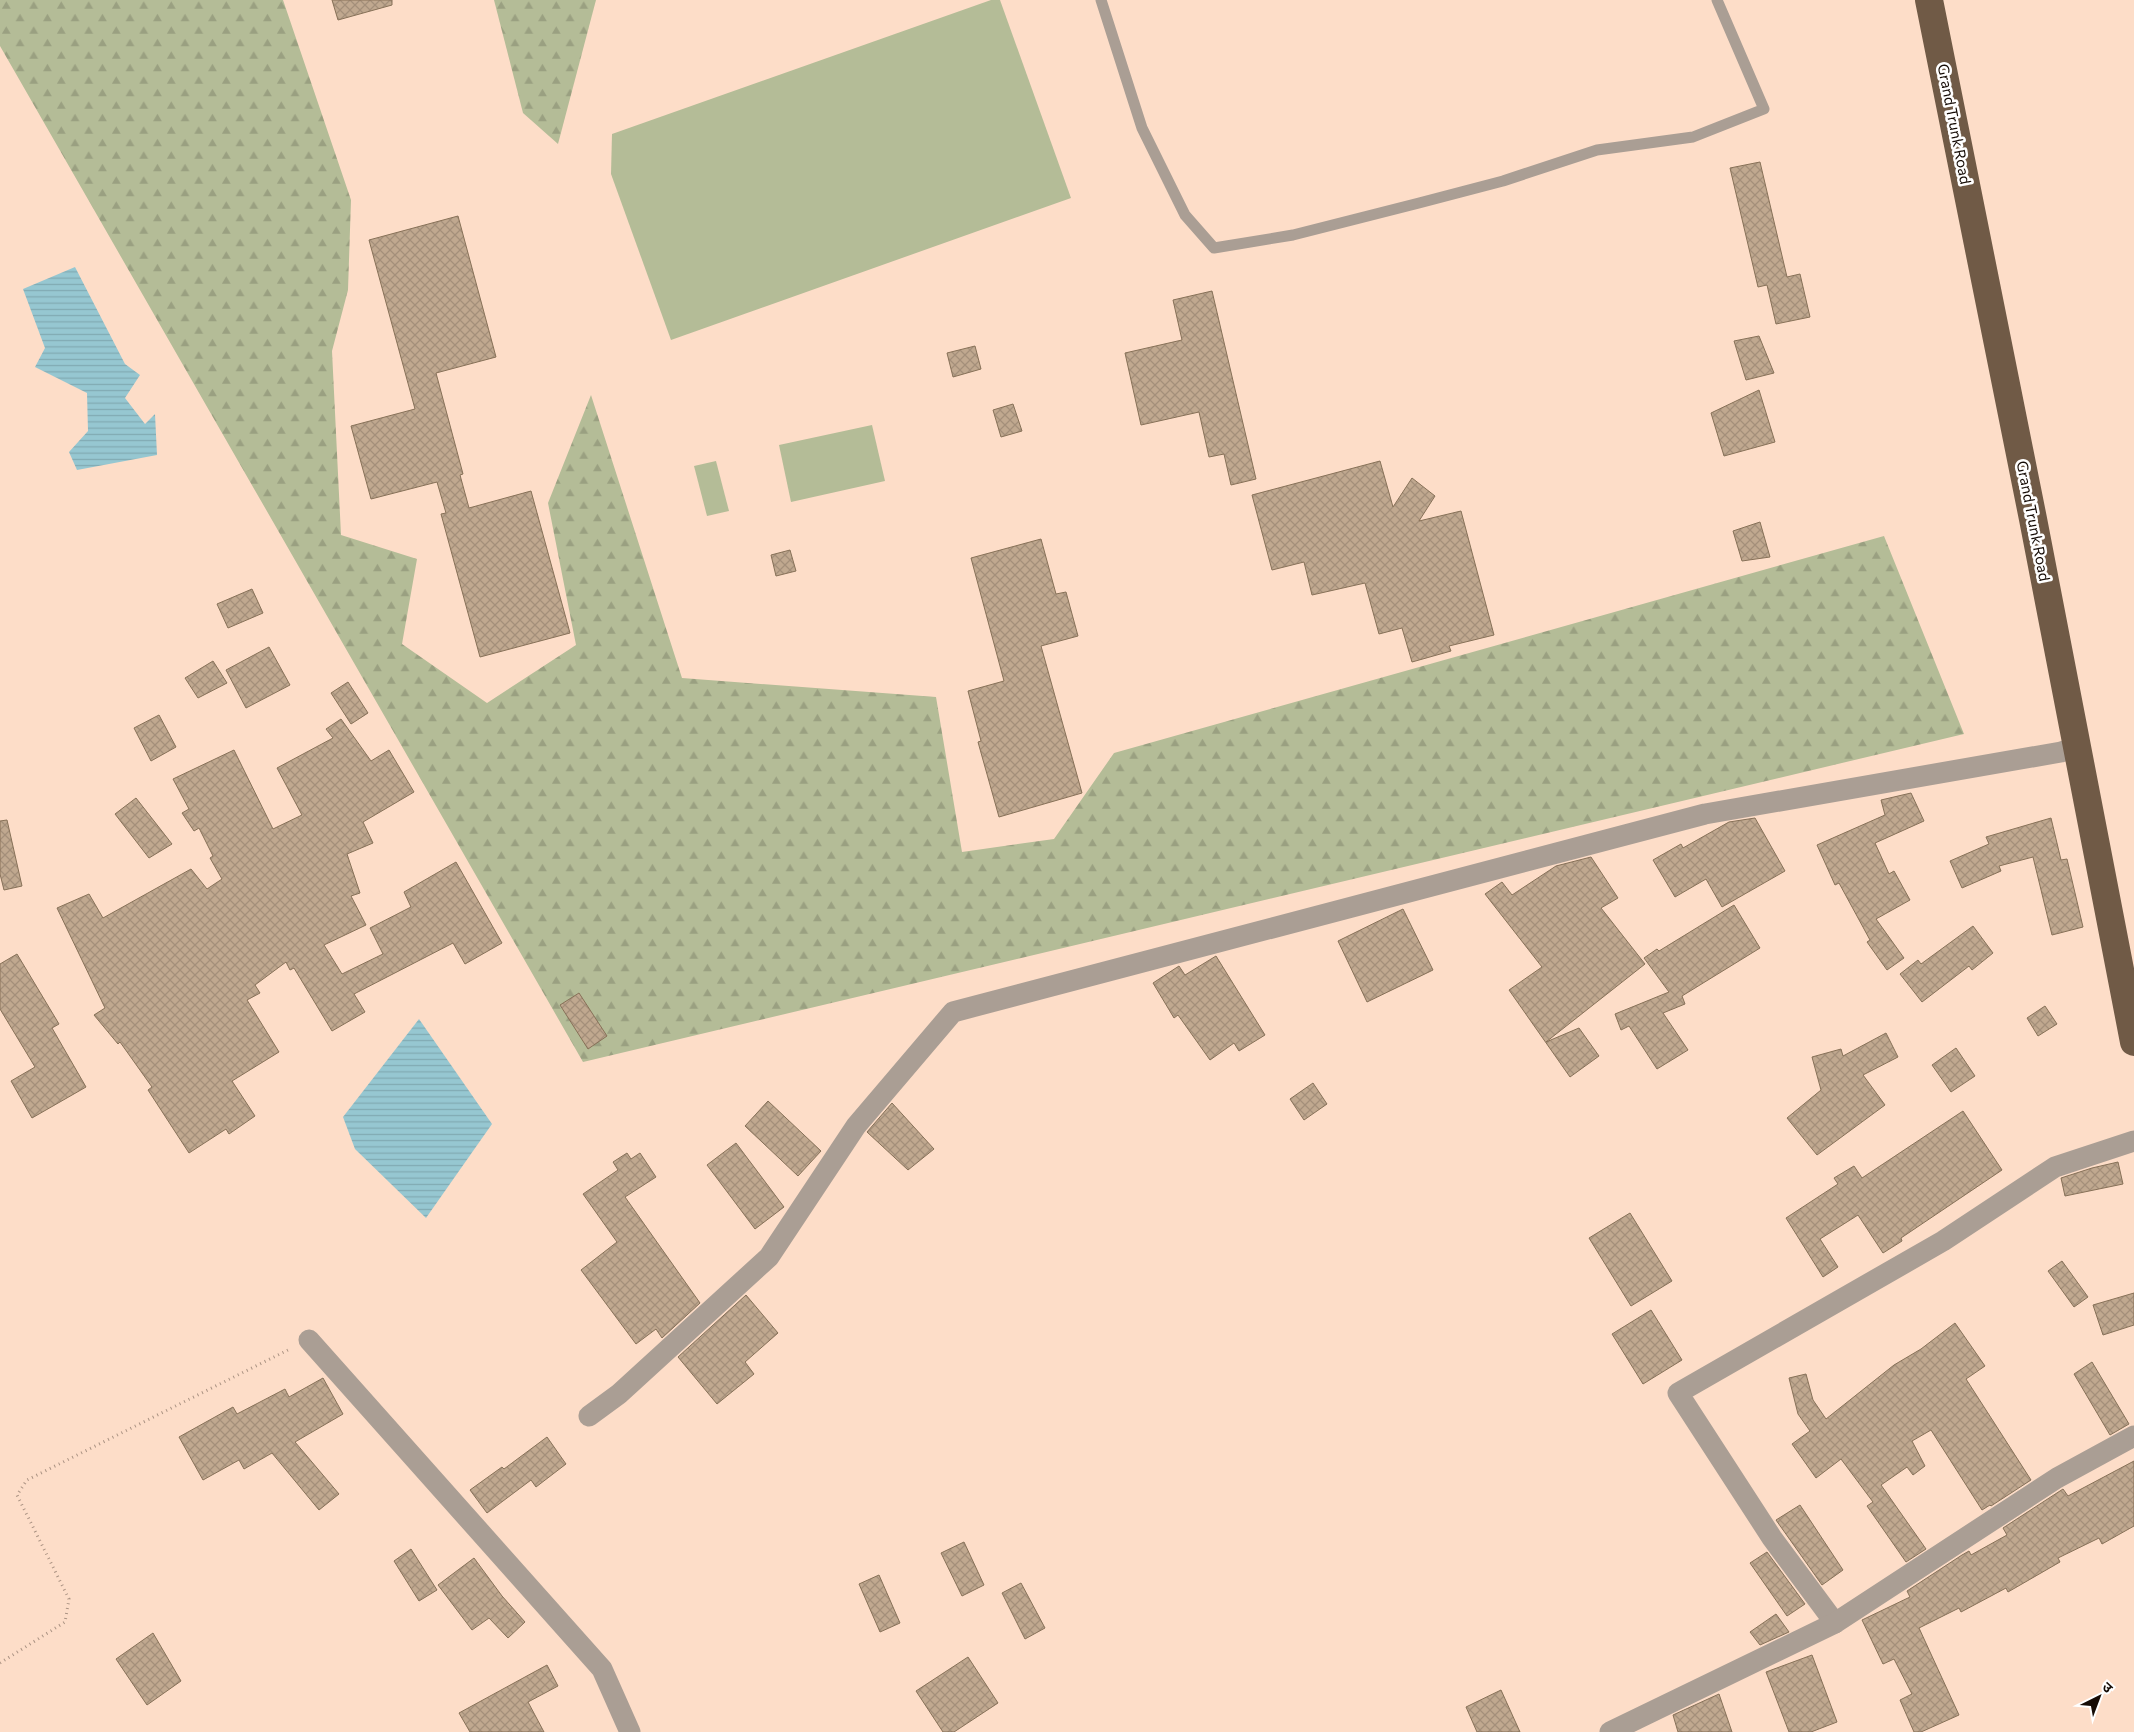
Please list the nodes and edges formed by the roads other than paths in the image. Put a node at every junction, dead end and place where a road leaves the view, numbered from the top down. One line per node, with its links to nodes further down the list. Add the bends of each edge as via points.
1 (1101, 0): 2 (lane, via 1142,128 1185,215 1214,248 1293,235 1419,204 1597,150 1693,137 1764,109)
2 (1717, 0)
3 (1929, 0): 4 (highway, Grand Trunk Road)
4 (2077, 746): 5 (highway, Grand Trunk Road); 8 (street, via 2061,752 1704,814 953,1012 856,1126 769,1257 619,1394)
5 (2134, 1042)
6 (2134, 1142): 10 (street, via 2055,1167 1943,1241 1678,1393 1772,1538)
7 (309, 1340): 11 (street, via 602,1669)
8 (589, 1416)
9 (2134, 1436): 10 (street, via 2057,1478)
10 (1834, 1623): 12 (street)
11 (630, 1732)
12 (1610, 1732)

